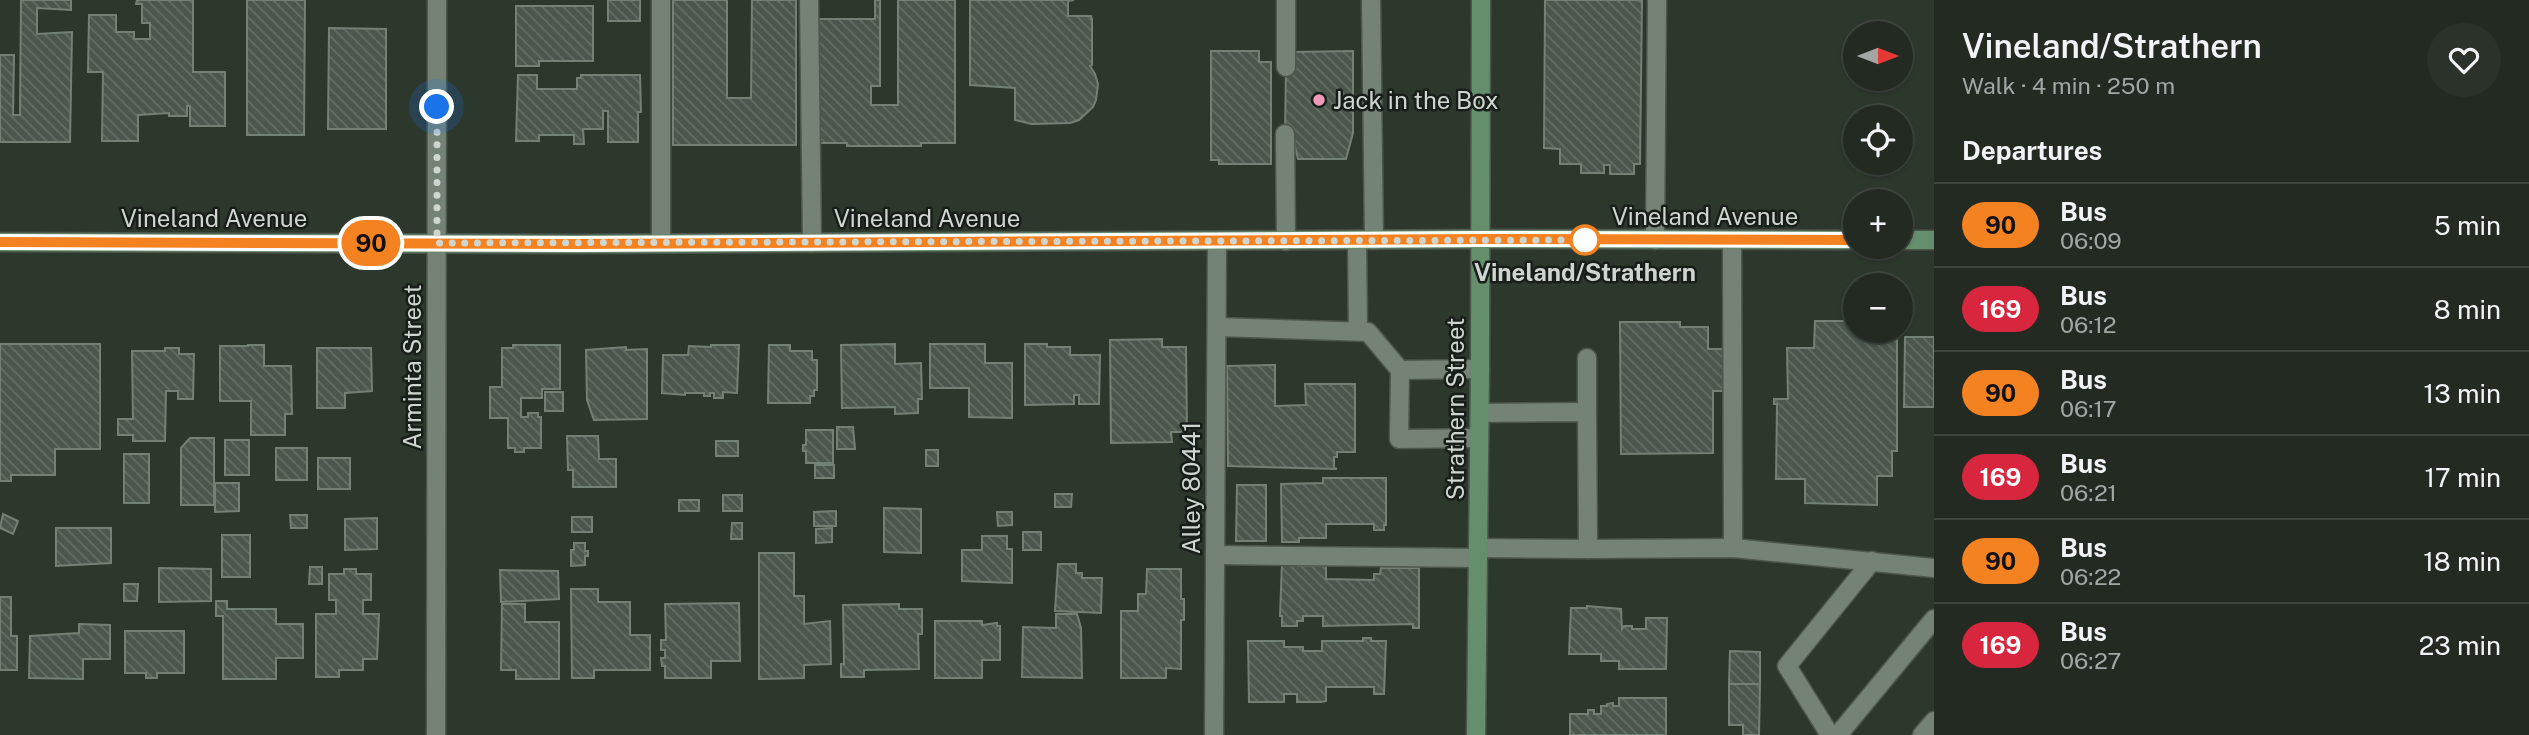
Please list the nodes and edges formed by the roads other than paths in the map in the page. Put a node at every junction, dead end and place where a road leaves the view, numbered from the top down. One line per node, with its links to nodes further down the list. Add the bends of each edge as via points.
1 (437, 0): 20 (street, Arminta Street)
2 (661, 0): 21 (street)
3 (809, 0): 22 (street)
4 (1286, 0): 8 (street)
5 (1371, 0): 11 (street)
6 (1481, 0): 10 (main road, Strathern Street)
7 (1657, 0): 12 (street)
8 (1286, 67)
9 (1285, 134): 17 (street)
10 (1481, 239): 11 (main road, Vineland Avenue); 12 (main road, Vineland Avenue); 26 (main road, Strathern Street)
11 (1366, 240): 17 (main road, Vineland Avenue); 24 (street)
12 (1655, 240): 18 (main road, Vineland Avenue)
13 (1843, 240): 18 (main road, Vineland Avenue)
14 (1913, 240): 15 (main road)
15 (1934, 240)
16 (1217, 241): 17 (main road, Vineland Avenue); 22 (main road, Vineland Avenue); 23 (street, Alley 80441)
17 (1286, 241)
18 (1731, 241): 31 (street)
19 (0, 242): 20 (main road, Vineland Avenue)
20 (437, 243): 21 (main road, Vineland Avenue); 39 (street, Arminta Street)
21 (661, 243): 22 (main road, Vineland Avenue)
22 (812, 243)
23 (1217, 327): 24 (street); 34 (street, Alley 80441)
24 (1358, 331): 27 (street, via 1368,332)
25 (1587, 358): 28 (street)
26 (1480, 369): 27 (street); 29 (main road, Strathern Street)
27 (1400, 370): 30 (street, via 1399,439)
28 (1587, 412): 29 (street); 32 (street)
29 (1480, 413): 30 (main road, Strathern Street)
30 (1479, 438): 33 (main road, Strathern Street)
31 (1733, 548): 32 (street); 35 (street)
32 (1588, 549): 33 (street)
33 (1478, 553): 34 (street); 41 (main road, Strathern Street)
34 (1215, 555): 40 (street, Alley 80441)
35 (1872, 561): 36 (street); 42 (street, via 1787,666)
36 (1934, 568)
37 (1934, 619): 43 (street)
38 (1934, 721): 44 (street)
39 (436, 735)
40 (1214, 735)
41 (1476, 735)
42 (1830, 735)
43 (1838, 735)
44 (1922, 735)

